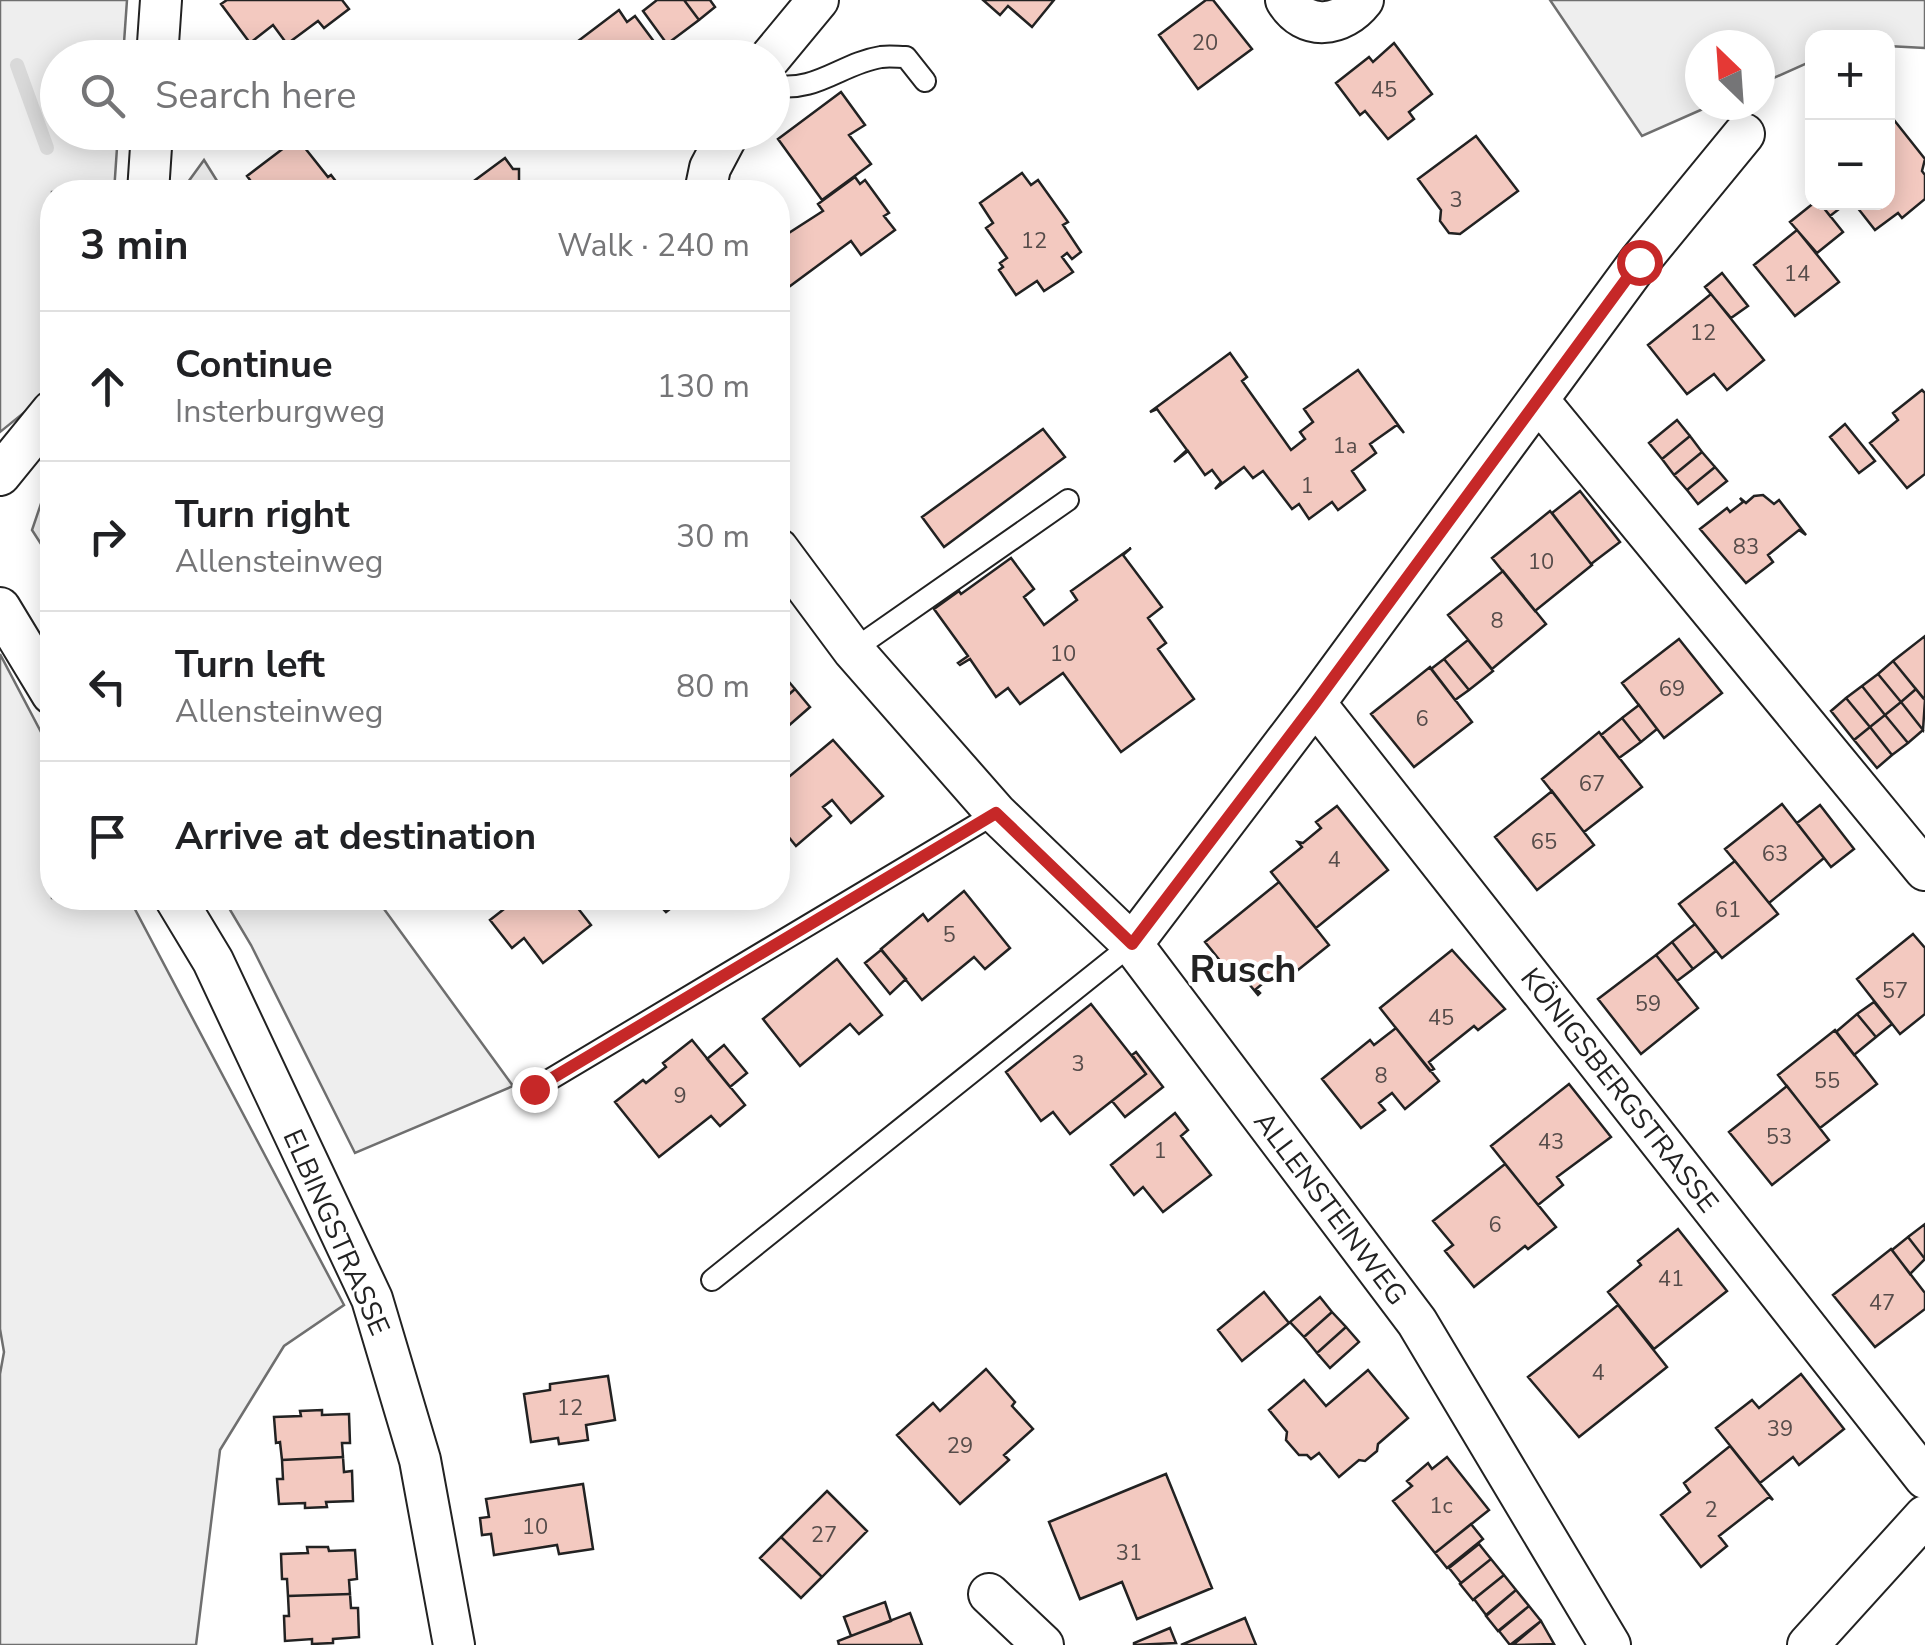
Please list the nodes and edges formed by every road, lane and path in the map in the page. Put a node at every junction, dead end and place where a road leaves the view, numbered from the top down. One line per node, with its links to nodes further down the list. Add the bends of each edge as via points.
1 (161, 0): 5 (street)
2 (818, 0): 6 (street)
3 (1286, 0): 4 (street, via 1311,21 1329,23 1352,14)
4 (1363, 0)
5 (158, 40)
6 (785, 40)
7 (924, 81): 8 (lane, via 906,57 880,57)
8 (790, 88)
9 (1744, 134): 14 (street)
10 (151, 150): 12 (street)
11 (720, 150): 13 (street)
12 (149, 180)
13 (708, 180)
14 (1538, 400): 22 (street); 24 (street)
15 (40, 426): 16 (street)
16 (0, 474)
17 (1068, 500): 20 (lane)
18 (790, 565): 20 (street, ALLENSTEINWEG)
19 (0, 608): 21 (street)
20 (853, 650): 23 (street, ALLENSTEINWEG)
21 (40, 674)
22 (1315, 703): 26 (street); 29 (street, KÖNIGSBERGSTRASSE)
23 (996, 813): 26 (street, ALLENSTEINWEG); 27 (lane)
24 (1925, 870)
25 (182, 910): 32 (street, ELBINGSTRASSE, via 213,960 372,1299 420,1460)
26 (1132, 944): 28 (lane); 34 (street, ALLENSTEINWEG, via 1417,1322)
27 (534, 1089)
28 (712, 1280)
29 (1925, 1478)
30 (1925, 1516): 35 (street)
31 (989, 1594): 33 (street)
32 (454, 1645)
33 (1042, 1645)
34 (1610, 1645)
35 (1808, 1645)

